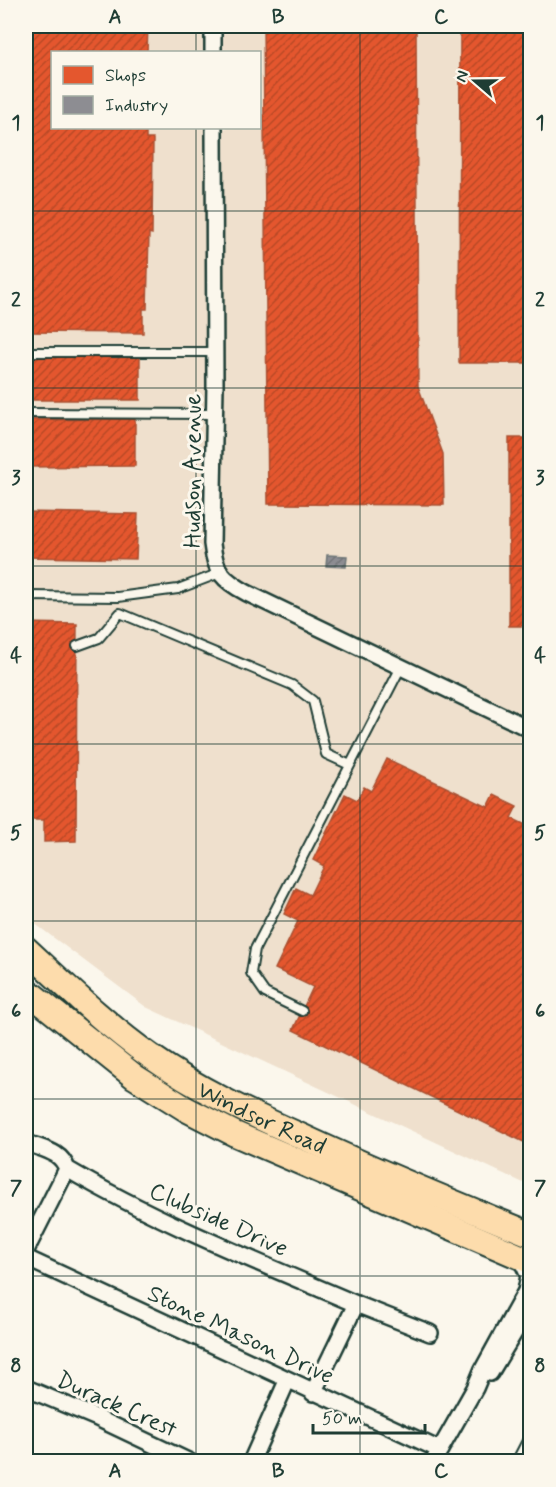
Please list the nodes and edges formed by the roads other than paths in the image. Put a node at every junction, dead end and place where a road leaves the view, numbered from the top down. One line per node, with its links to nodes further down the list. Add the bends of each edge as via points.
1 (213, 26): 2 (street)
2 (213, 51)
3 (214, 129): 5 (street, Hudson Avenue)
4 (26, 352): 5 (lane)
5 (215, 352): 7 (street, Hudson Avenue)
6 (26, 413): 7 (lane)
7 (214, 414): 8 (street, Hudson Avenue, via 212,544)
8 (220, 573): 9 (lane, via 178,589 118,597); 11 (street, Hudson Avenue, via 247,593)
9 (26, 596)
10 (77, 646): 13 (lane, via 99,638 120,613 292,685 313,701 326,753)
11 (401, 667): 12 (street, Hudson Avenue); 13 (lane)
12 (531, 729)
13 (350, 765): 16 (lane, via 255,950 251,973 265,993)
14 (26, 949): 19 (main road, Windsor Road, via 100,1018 194,1084 348,1158)
15 (26, 990): 22 (main road, Windsor Road, via 135,1077 186,1109 235,1134)
16 (302, 1011)
17 (30, 1144): 18 (street, Clubside Drive, via 64,1159)
18 (67, 1169): 20 (street); 23 (street, Clubside Drive, via 180,1229)
19 (531, 1234)
20 (26, 1250)
21 (26, 1258): 26 (street, Stone Mason Drive)
22 (525, 1259): 28 (street, Stone Mason Drive, via 528,1284)
23 (356, 1304): 25 (street, Clubside Drive); 29 (street)
24 (531, 1306): 28 (street, Stone Mason Drive, via 495,1368)
25 (430, 1333)
26 (287, 1381): 29 (street, Stone Mason Drive); 33 (street)
27 (26, 1388): 32 (street, Durack Crest)
28 (475, 1389): 31 (street, Stone Mason Drive)
29 (313, 1393): 31 (street, Stone Mason Drive)
30 (531, 1435): 34 (lane)
31 (436, 1456)
32 (190, 1461)
33 (251, 1461)
34 (516, 1461)

